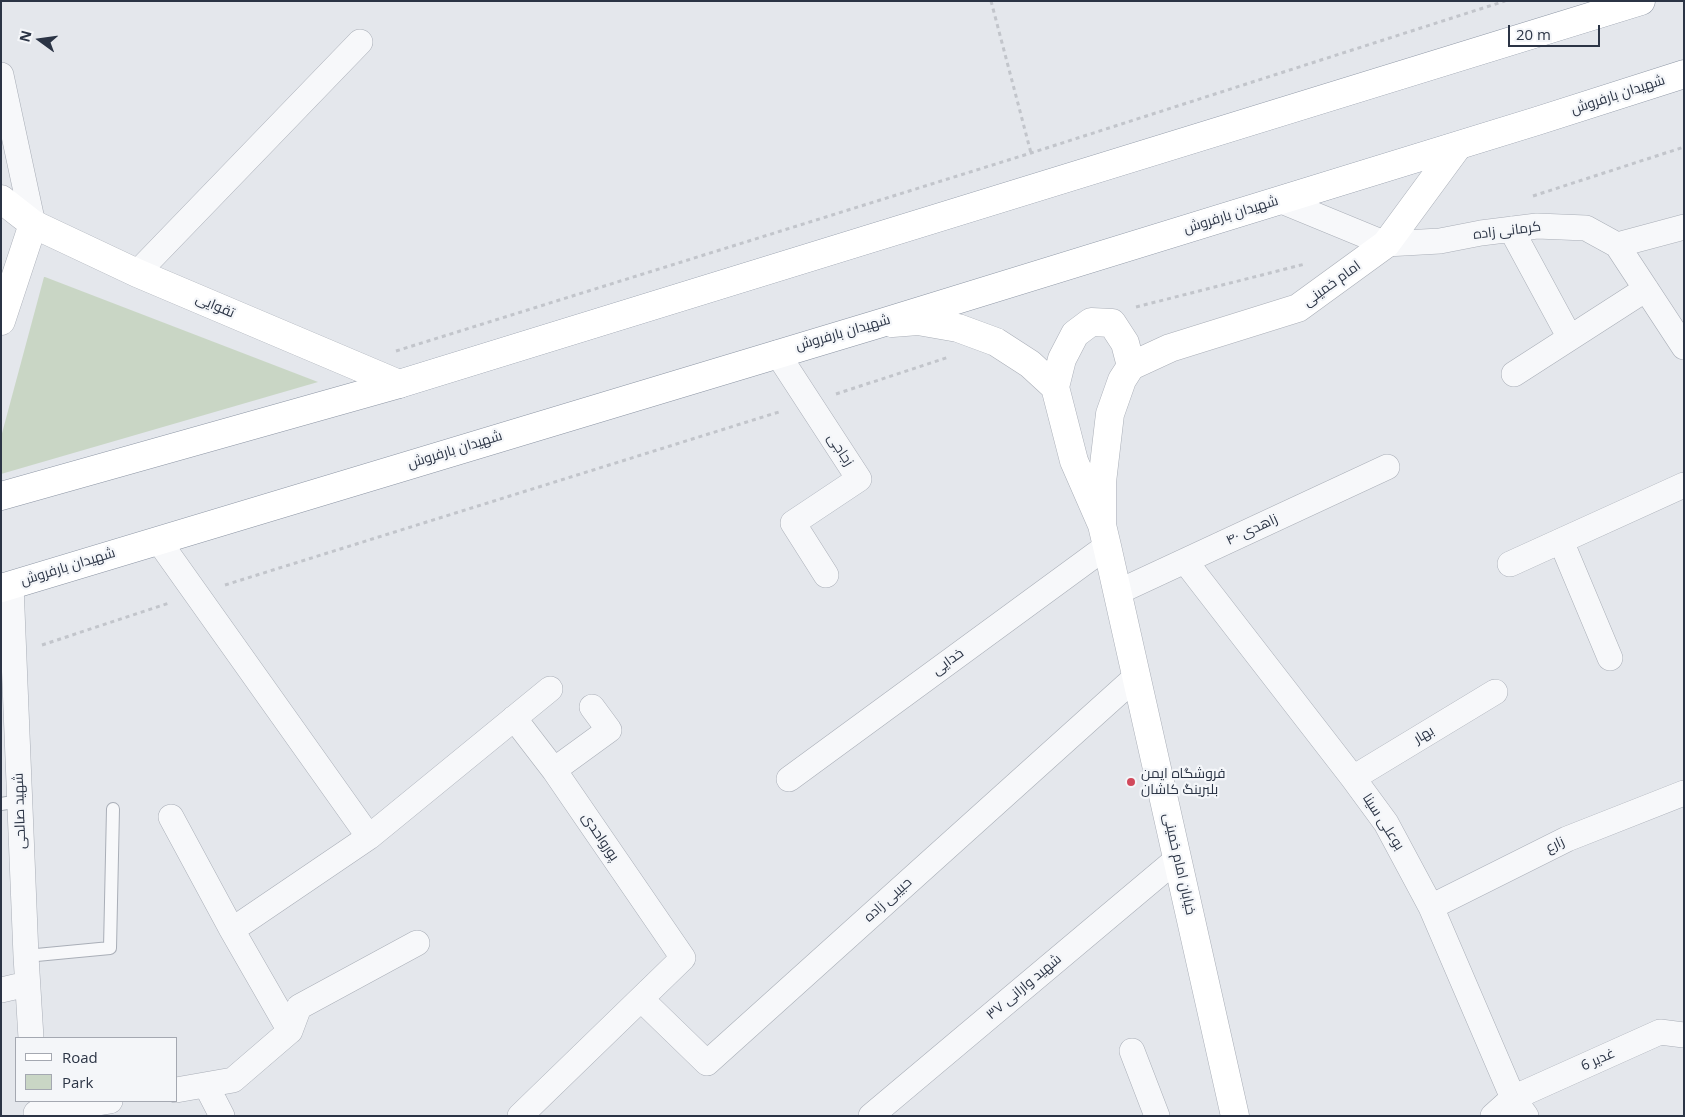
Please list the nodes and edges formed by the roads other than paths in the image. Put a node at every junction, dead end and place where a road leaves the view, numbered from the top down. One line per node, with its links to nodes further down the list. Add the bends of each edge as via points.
1 (1642, 1): 22 (main road)
2 (360, 42): 13 (street)
3 (1684, 74): 5 (main road, شهیدان بارفروش)
4 (1, 75): 8 (street)
5 (1458, 146): 7 (main road, شهیدان بارفروش); 11 (main road, امام خمینی)
6 (1, 199): 8 (main road, تقوایی)
7 (1279, 200): 11 (street, کرمانی زاده); 16 (main road, شهیدان بارفروش)
8 (33, 224): 13 (main road, تقوایی); 15 (main road)
9 (1684, 227): 12 (street)
10 (1511, 229): 11 (street, کرمانی زاده, via 1440,241); 12 (street, کرمانی زاده, via 1537,226 1586,228); 17 (street)
11 (1386, 244): 20 (main road, امام خمینی, via 1298,308 1170,348)
12 (1617, 245): 14 (street, کرمانی زاده)
13 (137, 273): 22 (main road, تقوایی)
14 (1646, 289): 17 (street); 18 (street, کرمانی زاده)
15 (1, 321)
16 (878, 324): 19 (main road, شهیدان بارفروش); 23 (main road, via 918,321 958,328 996,342 1030,364)
17 (1570, 338): 21 (street)
18 (1684, 347)
19 (777, 353): 28 (main road, شهیدان بارفروش); 32 (street, زجاجی, via 859,479 792,523)
20 (1131, 366): 23 (main road, via 1125,343 1112,323 1091,322 1075,334 1062,359); 27 (main road, via 1122,380 1110,414 1102,482)
21 (1514, 374)
22 (399, 384): 26 (main road)
23 (1056, 387): 27 (main road, via 1074,461)
24 (1387, 467): 30 (street, زاهدی ۴۰)
25 (1684, 485): 29 (street)
26 (1, 496)
27 (1104, 536): 34 (main road, خیابان امام خمینی); 43 (street, خدایی)
28 (158, 540): 33 (main road, شهیدان بارفروش); 48 (street)
29 (1562, 540): 31 (street); 35 (street)
30 (1185, 562): 34 (street, زاهدی ۴۰); 42 (street, بوعلی سینا)
31 (1510, 564)
32 (826, 575)
33 (6, 586): 45 (street, شهید صالحی)
34 (1118, 592): 36 (main road, خیابان امام خمینی)
35 (1610, 658)
36 (1136, 676): 49 (main road, خیابان امام خمینی); 56 (street, حبیبی زاده, via 707,1063)
37 (550, 689): 40 (street)
38 (1495, 692): 42 (street, بهار)
39 (592, 707): 41 (street, via 609,730)
40 (514, 718): 41 (street, پورواحدی); 48 (street)
41 (554, 770): 56 (street, پورواحدی, via 683,958)
42 (1353, 778): 50 (street, بوعلی سینا, via 1394,837)
43 (789, 779)
44 (1684, 794): 50 (street, زارع, via 1597,826)
45 (10, 803): 53 (street, شهید صالحی)
46 (113, 808): 53 (lane, via 110,948)
47 (172, 817): 51 (street)
48 (369, 837): 51 (street)
49 (1177, 859): 68 (street, شهید وارانی ۳۷); 70 (main road, خیابان امام خمینی)
50 (1431, 907): 64 (street, بوعلی سینا)
51 (232, 930): 57 (street)
52 (417, 944): 57 (street, via 299,1007)
53 (26, 956): 54 (street, شهید صالحی)
54 (27, 984): 55 (street); 59 (street, شهید صالحی)
55 (1, 990)
56 (641, 999): 67 (street)
57 (290, 1032): 61 (street, via 233,1080)
58 (1684, 1035): 64 (street, غدیر 6, via 1660,1032)
59 (31, 1037)
60 (1132, 1051): 69 (street)
61 (206, 1085): 62 (street); 66 (street)
62 (178, 1090)
63 (102, 1102): 65 (street)
64 (1520, 1107): 71 (street, غدیر 6)
65 (36, 1110)
66 (222, 1116)
67 (520, 1116)
68 (871, 1116)
69 (1157, 1116)
70 (1235, 1116)
71 (1493, 1116)

